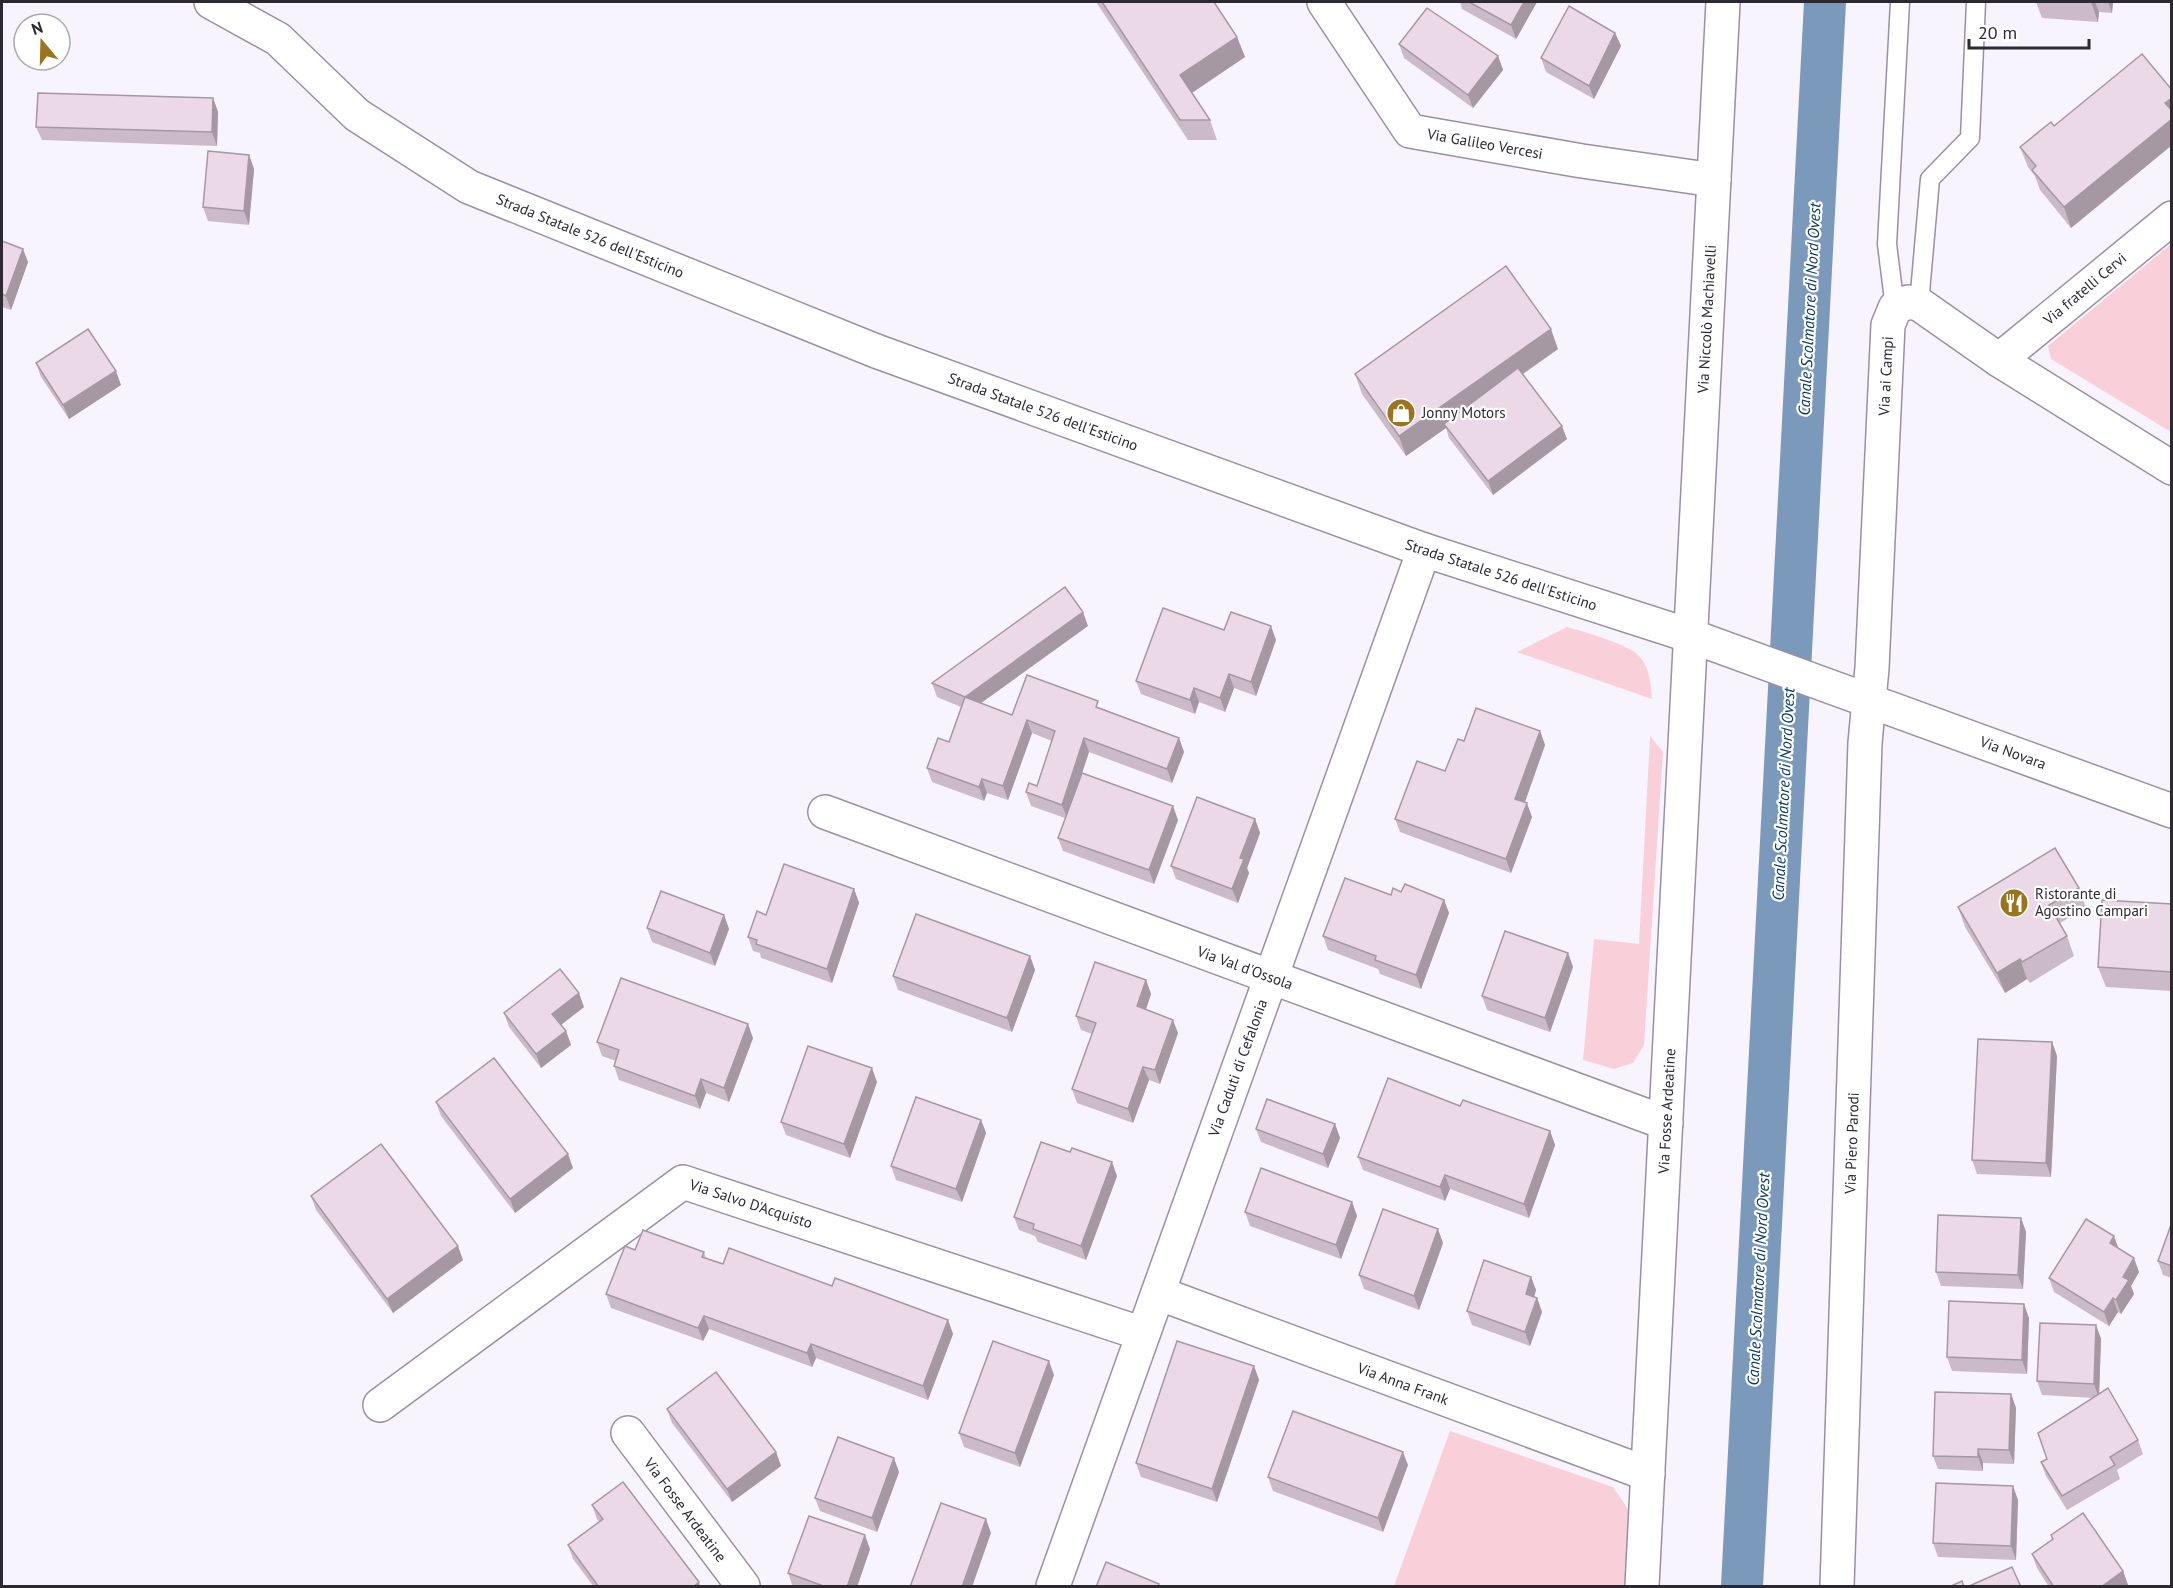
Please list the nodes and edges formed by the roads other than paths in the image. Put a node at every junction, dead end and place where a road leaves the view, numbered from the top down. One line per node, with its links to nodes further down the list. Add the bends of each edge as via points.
1 (211, 2): 7 (street, Strada Statale 526 dell'Esticino)
2 (261, 2): 7 (street, Strada Statale 526 dell'Esticino)
3 (1324, 2): 8 (street, Via Galileo Vercesi, via 1410,131)
4 (1723, 2): 8 (street, Via Niccolò Machiavelli)
5 (1900, 2): 10 (lane, via 1887,244)
6 (1976, 2): 10 (lane, via 1970,138 1930,179)
7 (278, 39): 13 (street, Strada Statale 526 dell'Esticino, via 357,115 469,187 876,351)
8 (1714, 180): 14 (street, Via Niccolò Machiavelli)
9 (2172, 218): 11 (street, Via fratelli Cervi)
10 (1907, 306): 11 (street); 15 (street, Via ai Campi, via 1888,324)
11 (1999, 360): 12 (street)
12 (2172, 468)
13 (1424, 550): 14 (street, Strada Statale 526 dell'Esticino); 18 (street, Via Caduti di Cefalonia)
14 (1705, 642): 15 (street, Strada Statale 526 dell'Esticino); 19 (street, Via Fosse Ardeatine)
15 (1862, 697): 16 (street, Via Novara); 28 (street, Via Piero Parodi, via 1865,755)
16 (2172, 811)
17 (825, 813): 18 (street, Via Val d'Ossola)
18 (1270, 978): 19 (street, Via Val d'Ossola); 20 (street, Via Caduti di Cefalonia)
19 (1666, 1123): 24 (street, Via Fosse Ardeatine)
20 (1158, 1293): 21 (street, Via Caduti di Cefalonia); 24 (street, Via Anna Frank)
21 (1143, 1334): 22 (street, Via Salvo D'Acquisto, via 683,1182); 26 (street, Via Caduti di Cefalonia)
22 (380, 1405)
23 (628, 1433): 25 (street, Via Fosse Ardeatine)
24 (1648, 1474): 27 (street, Via Fosse Ardeatine)
25 (743, 1587)
26 (1053, 1587)
27 (1642, 1587)
28 (1837, 1587)

